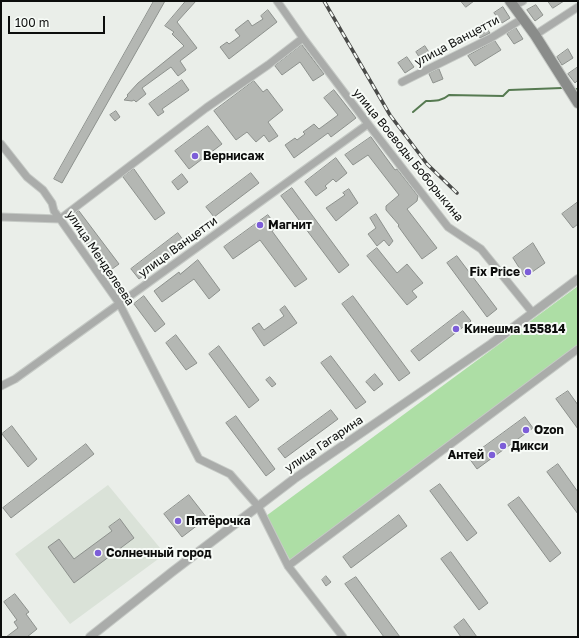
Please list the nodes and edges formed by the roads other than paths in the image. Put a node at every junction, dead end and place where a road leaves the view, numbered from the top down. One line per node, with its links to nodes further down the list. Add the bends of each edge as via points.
1 (277, 1): 7 (street, улица Воеводы Боборыкина)
2 (523, 1): 3 (street)
3 (511, 4): 5 (main road)
4 (577, 8): 6 (street)
5 (522, 19): 6 (main road); 8 (street, улица Ванцетти, via 491,38)
6 (534, 35): 9 (main road)
7 (303, 38): 10 (street, улица Воеводы Боборыкина); 13 (street)
8 (402, 82)
9 (578, 103)
10 (368, 124): 15 (street, улица Ванцетти); 16 (street, улица Воеводы Боборыкина, via 448,227 481,249)
11 (1, 144): 13 (street, улица Менделеева, via 27,176 43,190)
12 (1, 217): 13 (street)
13 (60, 219): 15 (street, улица Менделеева)
14 (578, 279): 16 (street, улица Гагарина)
15 (119, 304): 18 (street, улица Ванцетти, via 15,379); 19 (street, улица Менделеева, via 199,459 230,474)
16 (532, 312): 19 (street, улица Гагарина, via 491,344)
17 (578, 349): 20 (street)
18 (1, 386)
19 (258, 506): 20 (street); 21 (street, улица Гагарина)
20 (288, 566): 22 (street)
21 (90, 637)
22 (343, 637)

